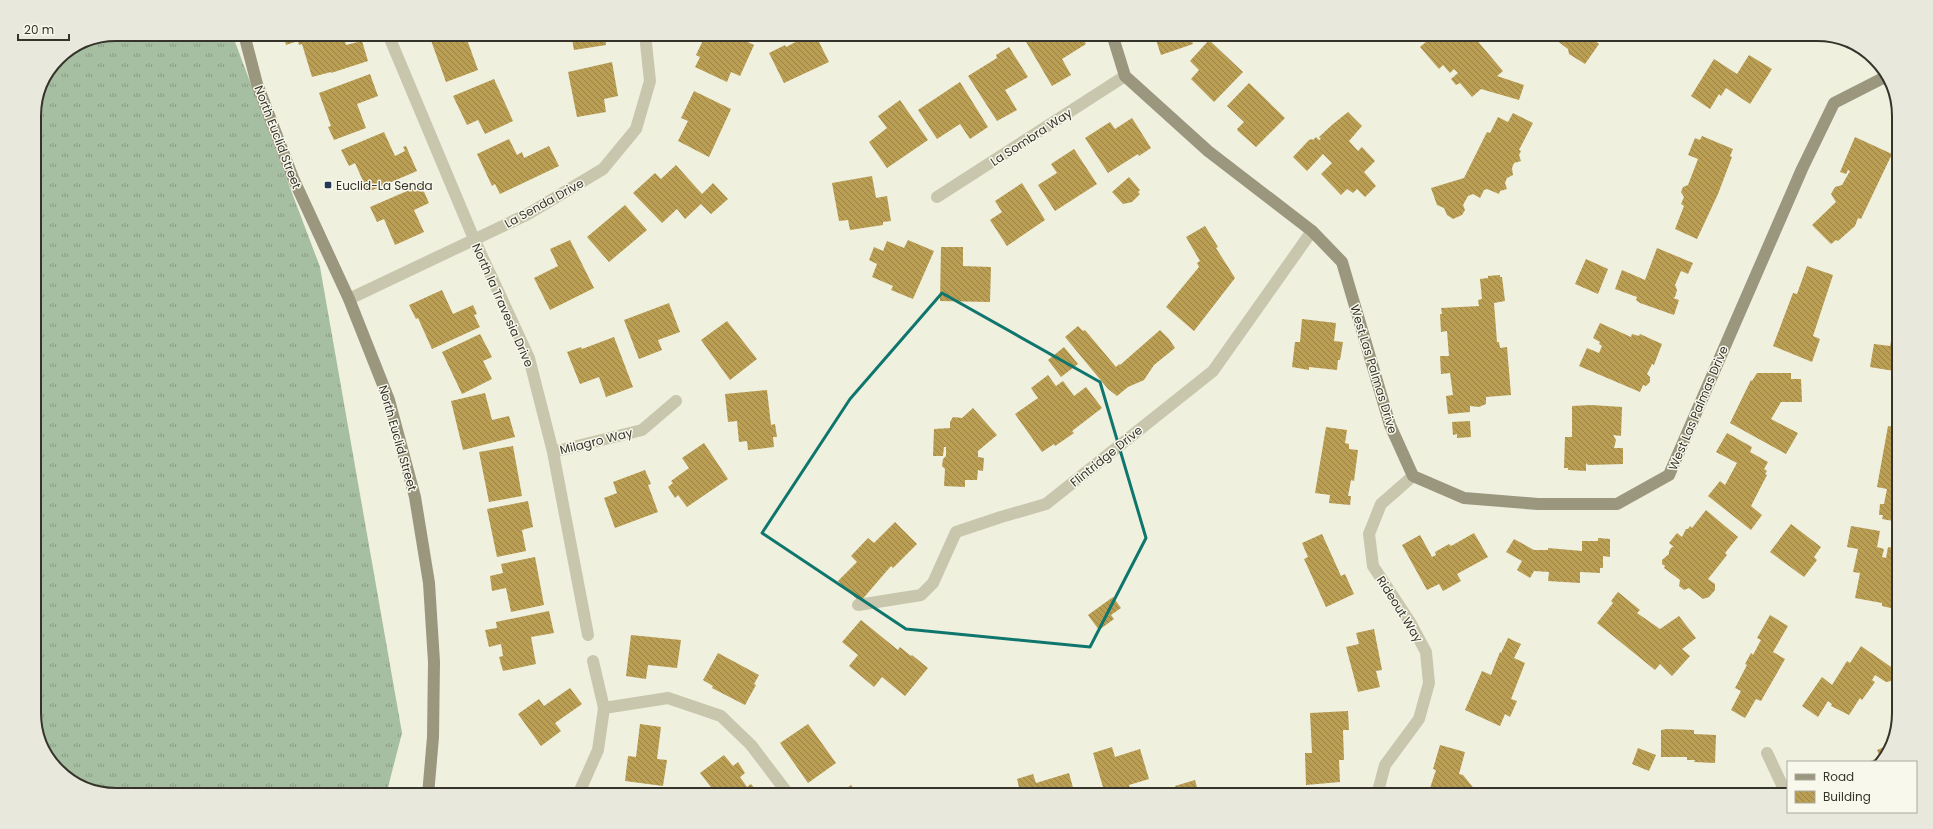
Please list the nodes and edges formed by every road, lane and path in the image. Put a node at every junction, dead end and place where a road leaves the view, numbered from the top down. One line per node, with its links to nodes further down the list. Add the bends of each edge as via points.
1 (246, 41): 10 (street, North Euclid Street, via 257,84 292,178)
2 (391, 41): 9 (street, North la Travesia Drive)
3 (647, 41): 9 (street, La Senda Drive, via 650,81 636,129 603,169 528,214)
4 (1114, 41): 5 (street)
5 (1125, 76): 7 (street, La Sombra Way); 8 (street, West Las Palmas Drive, via 1208,151)
6 (1882, 79): 13 (street, West Las Palmas Drive, via 1834,103 1802,169 1669,475 1617,504 1538,504 1464,498)
7 (937, 197)
8 (1312, 231): 13 (street, West Las Palmas Drive, via 1342,262 1390,425); 14 (street, Flintridge Drive, via 1213,371 1046,504 956,532 933,583 921,595)
9 (474, 239): 10 (street, La Senda Drive); 12 (street, North la Travesia Drive, via 529,358)
10 (348, 299): 19 (street, North Euclid Street, via 389,400 415,497 429,583 434,662 433,737)
11 (676, 401): 12 (street, Milagro Way, via 642,430)
12 (553, 452): 15 (street, North la Travesia Drive)
13 (1413, 476): 22 (street, Rideout Way, via 1381,504 1369,534 1372,566 1410,622 1426,652 1428,683 1419,719 1385,765)
14 (858, 605)
15 (588, 635)
16 (594, 661): 17 (street)
17 (604, 708): 20 (street, via 598,750); 21 (street, via 668,698 721,716 751,745)
18 (1767, 753): 23 (street)
19 (429, 788)
20 (581, 788)
21 (784, 788)
22 (1378, 788)
23 (1784, 788)

